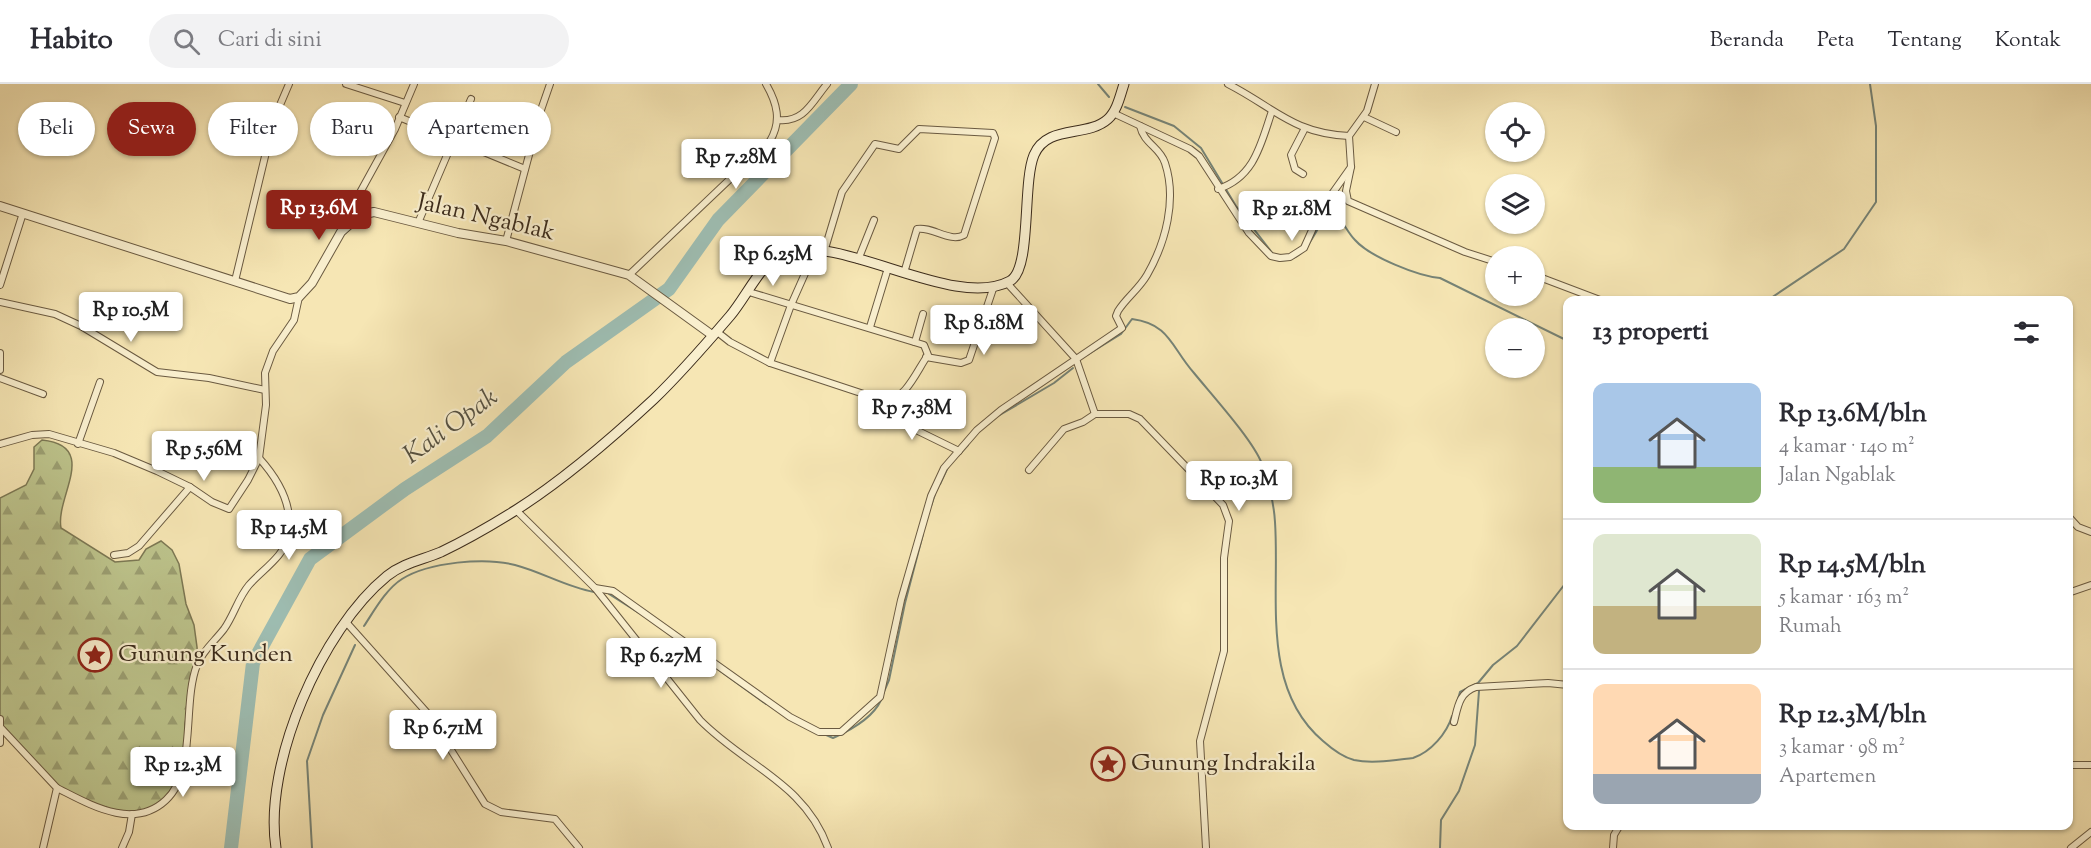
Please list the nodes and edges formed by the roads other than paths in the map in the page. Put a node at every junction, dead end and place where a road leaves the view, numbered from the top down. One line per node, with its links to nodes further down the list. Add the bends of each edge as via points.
1 (289, 84): 42 (street, via 275,115)
2 (346, 84): 12 (street)
3 (414, 84): 12 (street)
4 (550, 84): 26 (street)
5 (766, 84): 18 (street, via 776,104)
6 (827, 84): 18 (street, via 799,117)
7 (1124, 84): 14 (main road)
8 (1228, 84): 13 (street)
9 (1375, 84): 16 (street)
10 (471, 99): 11 (street)
11 (470, 102)
12 (405, 104): 15 (street)
13 (1272, 111): 20 (street); 28 (street, via 1253,164)
14 (1113, 113): 19 (street); 43 (main road, via 1097,126 1051,137 1034,154 1025,197 1021,268)
15 (399, 117): 17 (street); 31 (street, via 357,198)
16 (1364, 117): 21 (street); 22 (street)
17 (407, 120)
18 (777, 120): 40 (street, via 770,141)
19 (1140, 126): 28 (street, via 1190,149); 57 (street, via 1145,140 1164,159 1172,191 1169,215 1148,274 1118,311 1116,316 1122,328)
20 (1305, 128): 22 (street); 27 (street, via 1291,155 1295,169)
21 (1396, 132)
22 (1349, 136): 25 (street)
23 (447, 156): 33 (street)
24 (492, 156): 26 (street)
25 (1351, 167): 28 (street, via 1322,208 1304,248 1290,257 1271,256 1263,249); 36 (street, via 1346,196 1352,204)
26 (525, 169): 34 (street)
27 (1303, 174)
28 (1220, 188)
29 (0, 206): 30 (street)
30 (23, 213): 42 (street); 44 (street)
31 (360, 215): 33 (street, Jalan Ngablak, via 383,214); 48 (street, via 341,232 312,284)
32 (874, 220): 37 (street)
33 (418, 223): 34 (street, Jalan Ngablak)
34 (507, 241): 40 (street, Jalan Ngablak)
35 (819, 251): 37 (main road); 39 (street, via 842,192 875,144 899,149 919,129 993,133 995,138 964,235 955,237 917,229); 46 (main road, via 786,251 775,256); 50 (street)
36 (1485, 258)
37 (858, 260): 38 (main road)
38 (888, 268): 39 (main road); 52 (street)
39 (904, 273): 45 (main road, via 969,287)
40 (629, 275): 53 (street, Jalan Ngablak)
41 (1545, 279): 47 (street)
42 (235, 281): 48 (street, via 280,298)
43 (1007, 283): 45 (main road); 57 (street)
44 (0, 285)
45 (994, 286): 56 (street, via 969,360 961,363)
46 (749, 292): 50 (street); 53 (main road)
47 (1589, 296)
48 (299, 297): 62 (street, via 294,320 273,351 265,373)
49 (0, 302): 62 (street, via 32,307 81,326 157,372)
50 (791, 304): 52 (street); 58 (street)
51 (923, 314): 54 (street)
52 (870, 327): 54 (street)
53 (714, 333): 58 (street); 72 (main road, via 655,398 595,451)
54 (915, 342): 56 (street, via 927,347)
55 (0, 355): 59 (street)
56 (926, 357): 64 (street, via 901,395)
57 (1076, 359): 65 (street); 68 (street, via 1001,410)
58 (770, 363): 64 (street)
59 (0, 370)
60 (0, 378): 63 (street)
61 (100, 382): 67 (street)
62 (265, 390): 69 (street)
63 (43, 394)
64 (885, 401): 68 (street, via 914,429)
65 (1095, 414): 70 (street, via 1064,429); 96 (street, via 1129,414 1140,419 1227,513 1224,651 1200,741)
66 (0, 444): 67 (street, via 41,434)
67 (78, 444): 71 (street, via 114,453)
68 (959, 451): 77 (street, via 944,468 931,495 901,600 880,697 841,732 819,732 790,717 613,591)
69 (259, 458): 71 (street, via 229,508); 88 (street, via 271,471 288,506 288,539 282,552 247,587 223,630 198,663 187,714 182,769 175,789 150,811)
70 (1029, 470)
71 (190, 487): 75 (street, via 139,546)
72 (516, 510): 77 (street); 79 (main road, via 441,552 406,564 387,576)
73 (2073, 522): 74 (street)
74 (2091, 532)
75 (114, 555)
76 (2091, 585): 78 (street)
77 (595, 588): 95 (street, via 706,727 774,777 807,807)
78 (2073, 591)
79 (346, 622): 93 (main road, via 304,696 284,759 274,814); 94 (street, via 429,715 485,804 501,812 555,819)
80 (1563, 685): 82 (street, via 1476,687 1461,698)
81 (0, 719): 83 (street)
82 (1454, 722)
83 (1, 728): 84 (street); 87 (street)
84 (0, 743)
85 (2073, 765): 86 (street)
86 (2091, 765)
87 (57, 788): 88 (street, via 100,810); 91 (street)
88 (132, 814): 92 (street)
89 (1617, 830): 97 (street)
90 (2091, 832): 98 (street)
91 (43, 848)
92 (122, 848)
93 (276, 848)
94 (579, 848)
95 (828, 848)
96 (1206, 848)
97 (1613, 848)
98 (2072, 848)

